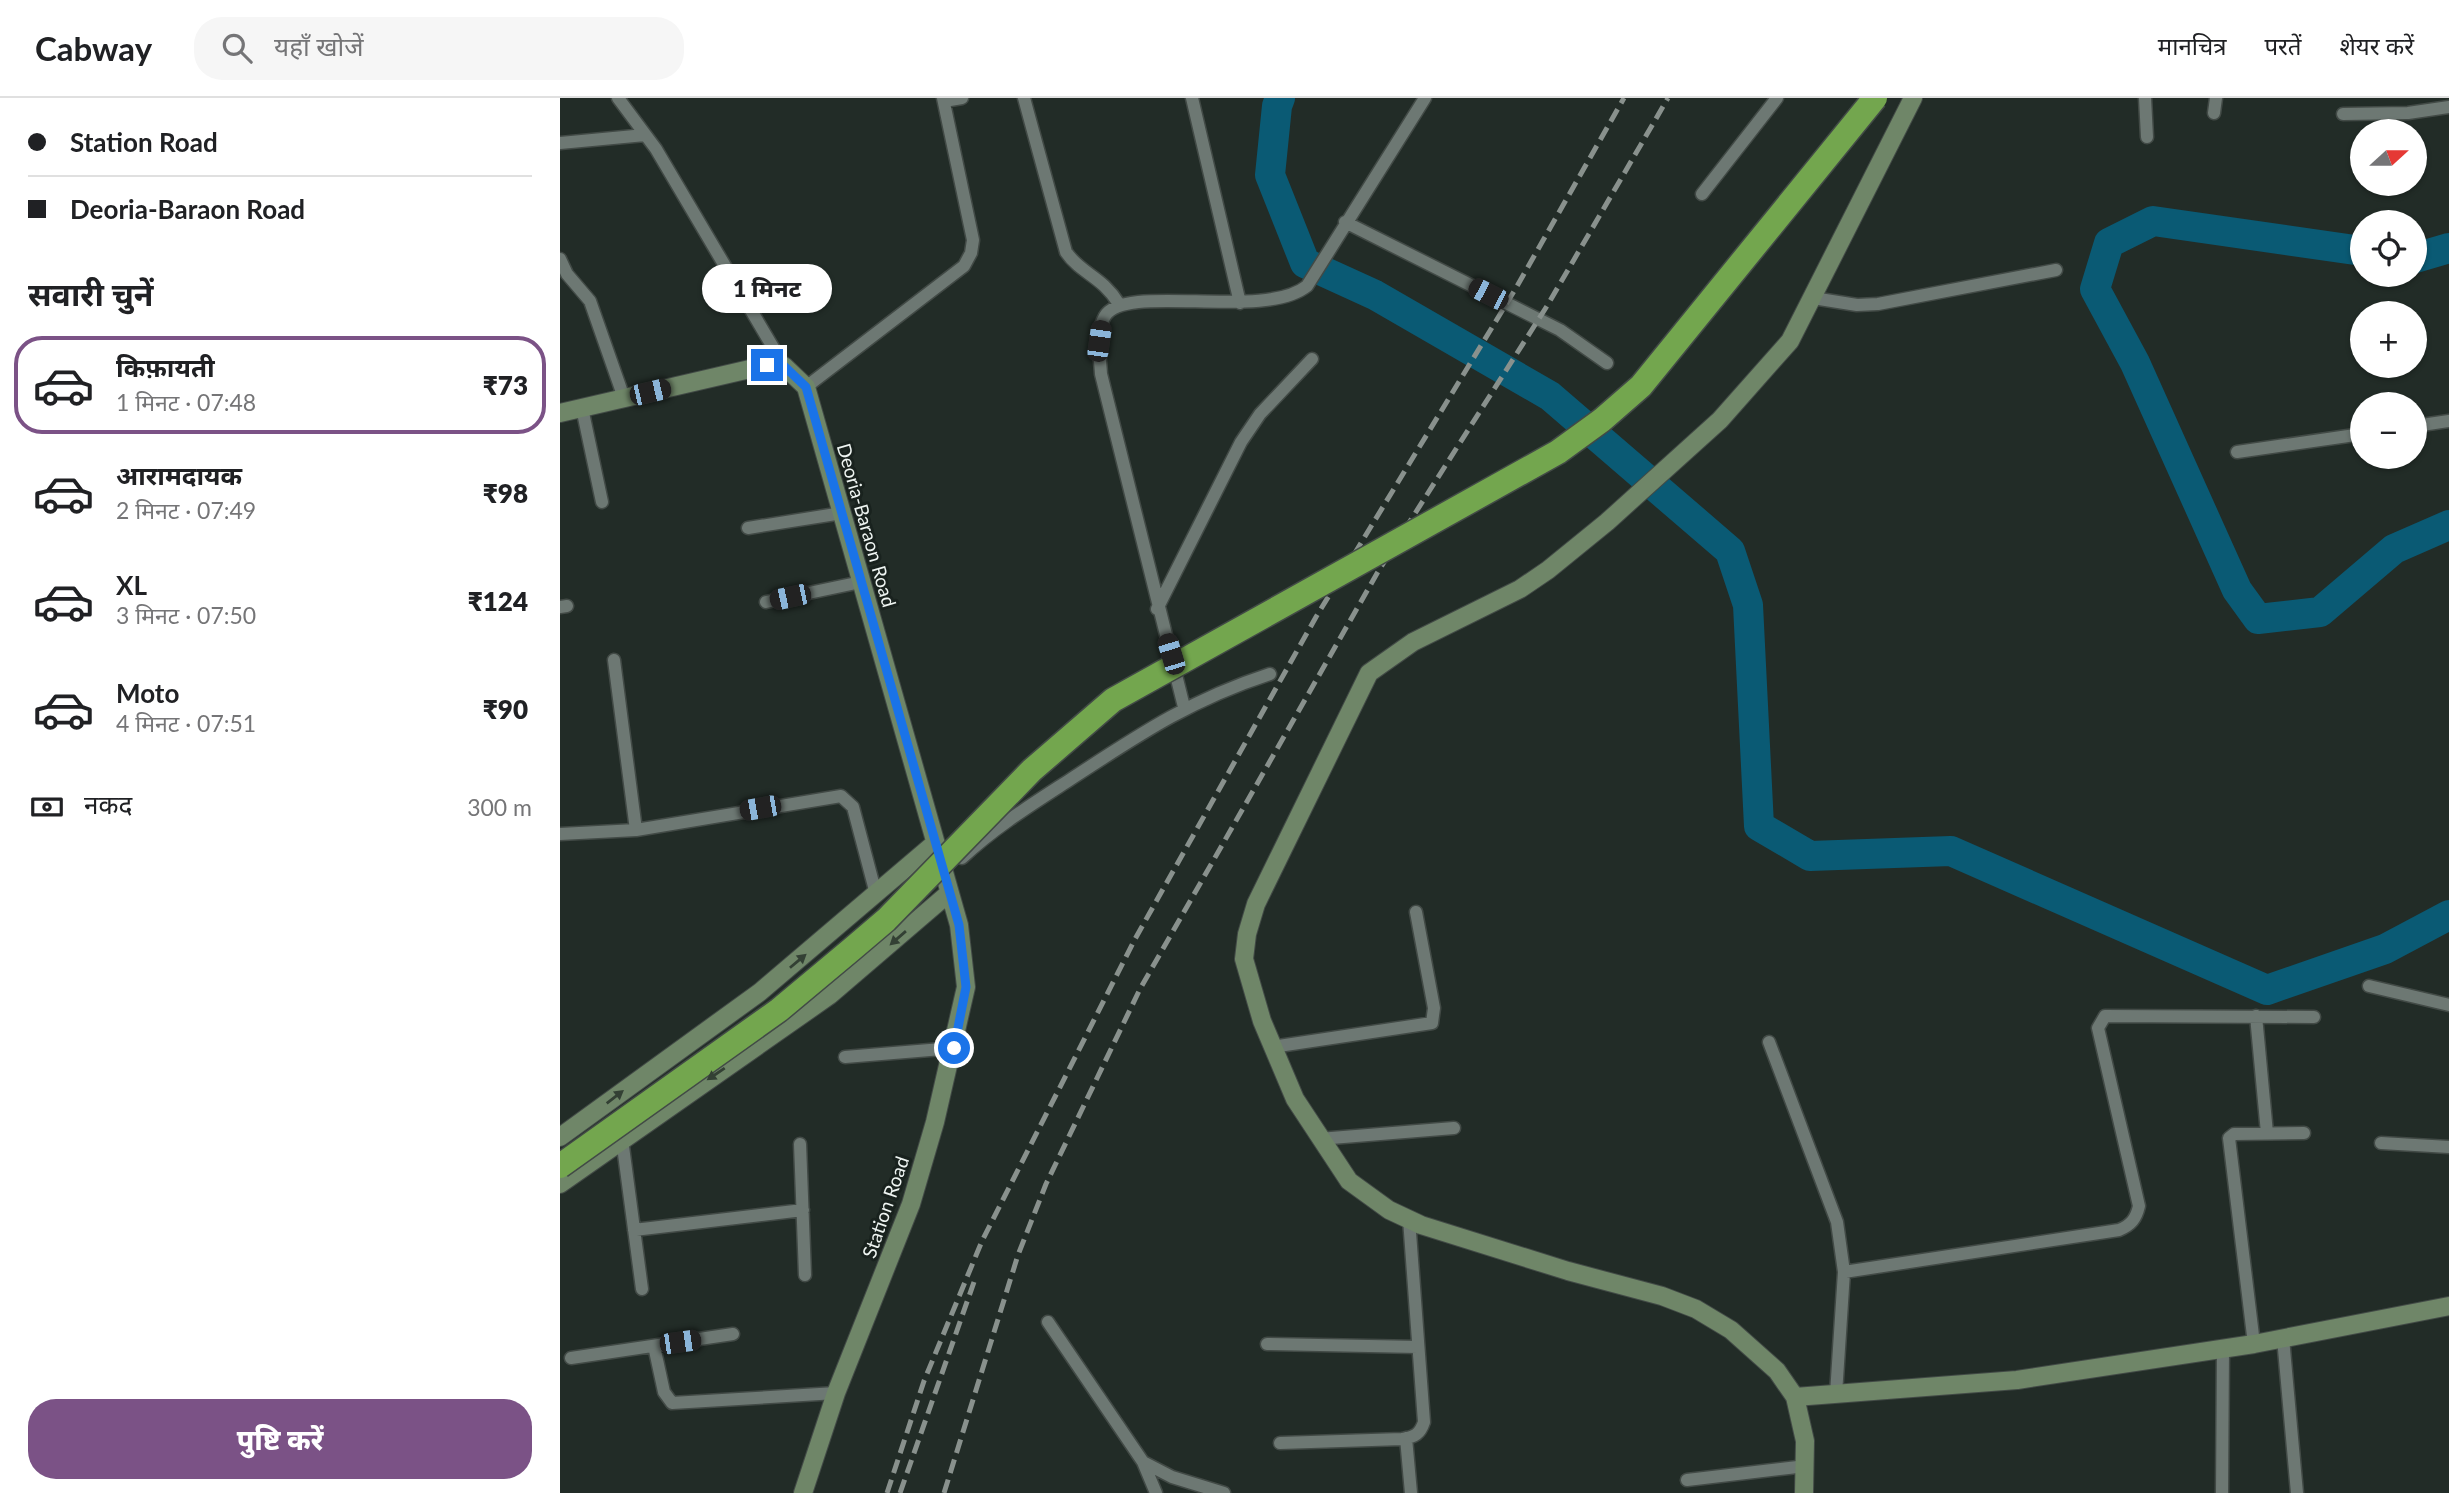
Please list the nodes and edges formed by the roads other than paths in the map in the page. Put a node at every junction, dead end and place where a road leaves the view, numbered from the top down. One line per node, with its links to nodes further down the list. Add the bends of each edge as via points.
1 (618, 98): 15 (street)
2 (962, 98): 11 (street)
3 (1024, 98): 24 (street, via 1066,252 1105,283)
4 (1192, 98): 23 (street)
5 (1425, 98): 19 (street)
6 (1777, 98): 18 (street)
7 (1875, 98): 70 (highway, bridge, via 1641,386 1602,420 1558,452 1113,700 1032,770 852,949 779,1010)
8 (1913, 98): 22 (street)
9 (2145, 98): 16 (street)
10 (2216, 98): 13 (street)
11 (944, 100): 28 (street, via 973,240 971,253 964,266)
12 (2449, 107): 14 (street)
13 (2214, 113)
14 (2343, 114)
15 (645, 135): 17 (street); 27 (street)
16 (2147, 137)
17 (560, 143)
18 (1702, 194)
19 (1342, 227): 23 (street, via 1307,286 1291,296); 26 (street, via 1560,330)
20 (560, 260): 29 (street, via 590,300)
21 (2056, 270): 22 (street, via 1878,304)
22 (1813, 298): 58 (street, via 1790,341 1720,420 1607,522 1520,589 1413,642 1369,673 1272,870 1247,934 1244,959)
23 (1240, 303): 24 (street)
24 (1119, 304): 41 (street, via 1101,324 1101,374)
25 (1312, 359): 41 (street, via 1260,414 1241,442)
26 (1607, 363)
27 (784, 366): 28 (street); 29 (street, via 760,366)
28 (806, 387): 37 (street, Deoria-Baraon Road)
29 (624, 398): 30 (street)
30 (582, 408): 31 (street); 36 (street)
31 (560, 413)
32 (2449, 421): 33 (street)
33 (2427, 424)
34 (2350, 436): 35 (street)
35 (2237, 452)
36 (602, 502)
37 (842, 513): 38 (street); 39 (street, Deoria-Baraon Road)
38 (748, 528)
39 (861, 582): 40 (street); 47 (street, Deoria-Baraon Road)
40 (766, 602)
41 (1157, 609): 44 (street)
42 (614, 660): 45 (street)
43 (1270, 674): 44 (street)
44 (1184, 707): 48 (street, via 1008,820)
45 (636, 830): 46 (street); 50 (street, via 841,796 853,807)
46 (560, 834)
47 (935, 843): 48 (street, Deoria-Baraon Road); 50 (street)
48 (944, 875): 49 (street, Deoria-Baraon Road)
49 (949, 893): 52 (street, Deoria-Baraon Road); 65 (street, one-way to 65, via 830,995)
50 (876, 894): 64 (street, one-way to 50, via 760,992)
51 (1416, 912): 58 (street, via 1434,1008 1432,1023)
52 (959, 925): 59 (street, Station Road, via 966,987)
53 (2370, 986): 54 (street)
54 (2449, 1005)
55 (2256, 1016): 56 (street); 62 (street); 75 (street, via 2116,1015 2100,1020 2098,1028 2139,1206 2129,1226)
56 (2314, 1017)
57 (1769, 1042): 75 (street, via 1837,1222)
58 (1272, 1047): 66 (street)
59 (954, 1048): 60 (street); 88 (street, Station Road, via 911,1204)
60 (845, 1057)
61 (1454, 1128): 66 (street)
62 (2267, 1133): 63 (street); 83 (street, via 2229,1138)
63 (2304, 1133)
64 (560, 1137)
65 (622, 1139): 71 (street); 74 (street)
66 (1319, 1139): 73 (street, via 1349,1181)
67 (2381, 1143): 69 (street)
68 (800, 1144): 72 (street)
69 (2449, 1146)
70 (560, 1166)
71 (560, 1184)
72 (803, 1210): 74 (street); 76 (street)
73 (1409, 1219): 85 (street); 90 (street, via 1696,1309 1755,1349)
74 (634, 1230): 77 (street)
75 (1844, 1272): 89 (street)
76 (806, 1275)
77 (642, 1289)
78 (2449, 1306): 81 (street)
79 (1048, 1322): 93 (street)
80 (733, 1334): 84 (street)
81 (2283, 1338): 83 (street); 102 (street)
82 (1267, 1343): 85 (street)
83 (2254, 1344): 86 (street)
84 (654, 1346): 87 (street); 88 (street, via 664,1392 671,1403)
85 (1418, 1347): 91 (street, via 1424,1422 1421,1431)
86 (2224, 1348): 89 (street, via 2017,1380); 101 (street)
87 (571, 1358)
88 (836, 1393): 96 (street, Station Road)
89 (1836, 1394): 90 (street)
90 (1795, 1397): 94 (street)
91 (1406, 1438): 92 (street); 99 (street)
92 (1280, 1443)
93 (1143, 1462): 97 (street); 98 (street, via 1172,1478)
94 (1806, 1466): 95 (street); 100 (street)
95 (1687, 1480)
96 (803, 1493)
97 (1156, 1493)
98 (1224, 1493)
99 (1411, 1493)
100 (1804, 1493)
101 (2222, 1493)
102 (2297, 1493)

